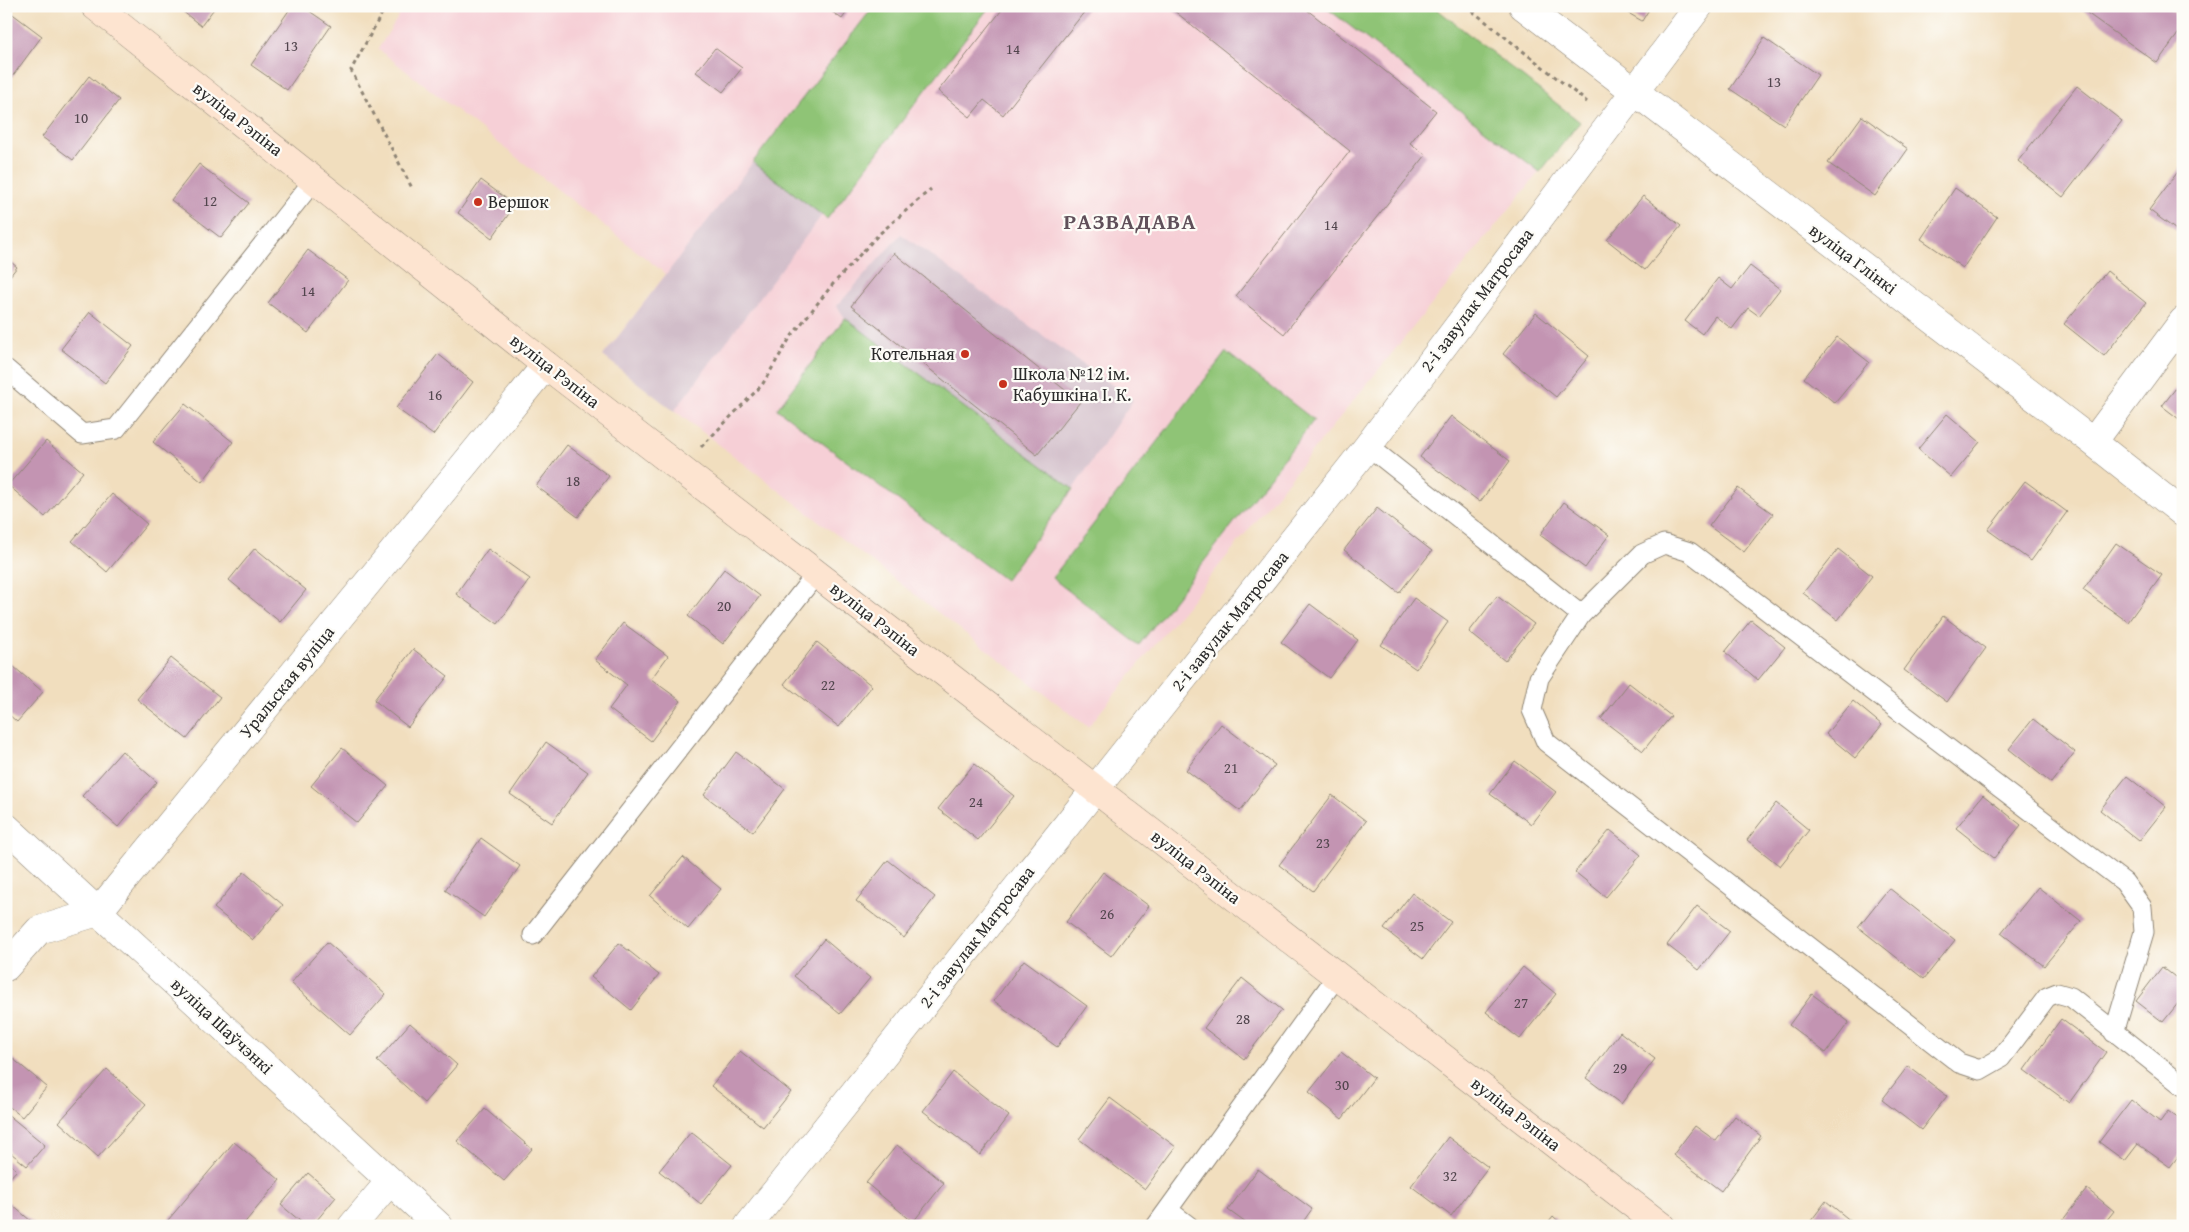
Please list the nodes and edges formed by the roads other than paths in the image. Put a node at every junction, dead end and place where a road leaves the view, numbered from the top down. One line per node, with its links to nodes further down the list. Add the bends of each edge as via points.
1 (95, 6): 5 (street, вуліца Рэпіна)
2 (1523, 6): 4 (street, вуліца Глінкі)
3 (1699, 6): 4 (street, 2-і завулак Матросава)
4 (1633, 92): 9 (street, вуліца Глінкі); 10 (street, 2-і завулак Матросава)
5 (314, 180): 7 (street, вуліца Рэпіна); 8 (lane, via 116,429 82,434)
6 (2183, 321): 9 (street)
7 (546, 365): 12 (street, вуліца Рэпіна); 16 (street, Уральская вуліца)
8 (6, 369)
9 (2092, 442): 11 (street, вуліца Глінкі)
10 (1368, 446): 13 (lane); 14 (street, 2-і завулак Матросава)
11 (2183, 513)
12 (816, 574): 14 (street, вуліца Рэпіна); 17 (lane)
13 (1581, 615): 20 (lane, via 1642,554 1664,544 1690,552 2124,882 2142,907 2144,932); 20 (lane, via 1538,678 1532,710 1546,742 1959,1063 1980,1070 2001,1058 2046,998 2056,992 2071,997)
14 (1095, 789): 19 (street, вуліца Рэпіна); 26 (street, 2-і завулак Матросава)
15 (6, 827): 16 (street, вуліца Шаўчэнкі)
16 (98, 912): 18 (street, via 39,930); 22 (street, вуліца Шаўчэнкі)
17 (533, 935)
18 (6, 968)
19 (1337, 976): 23 (lane); 29 (street, вуліца Рэпіна)
20 (2114, 1033): 21 (lane)
21 (2183, 1086)
22 (390, 1182): 24 (street); 25 (street, вуліца Шаўчэнкі)
23 (1168, 1210): 27 (lane); 28 (lane)
24 (352, 1226)
25 (439, 1226)
26 (748, 1226)
27 (1156, 1226)
28 (1189, 1226)
29 (1661, 1226)

